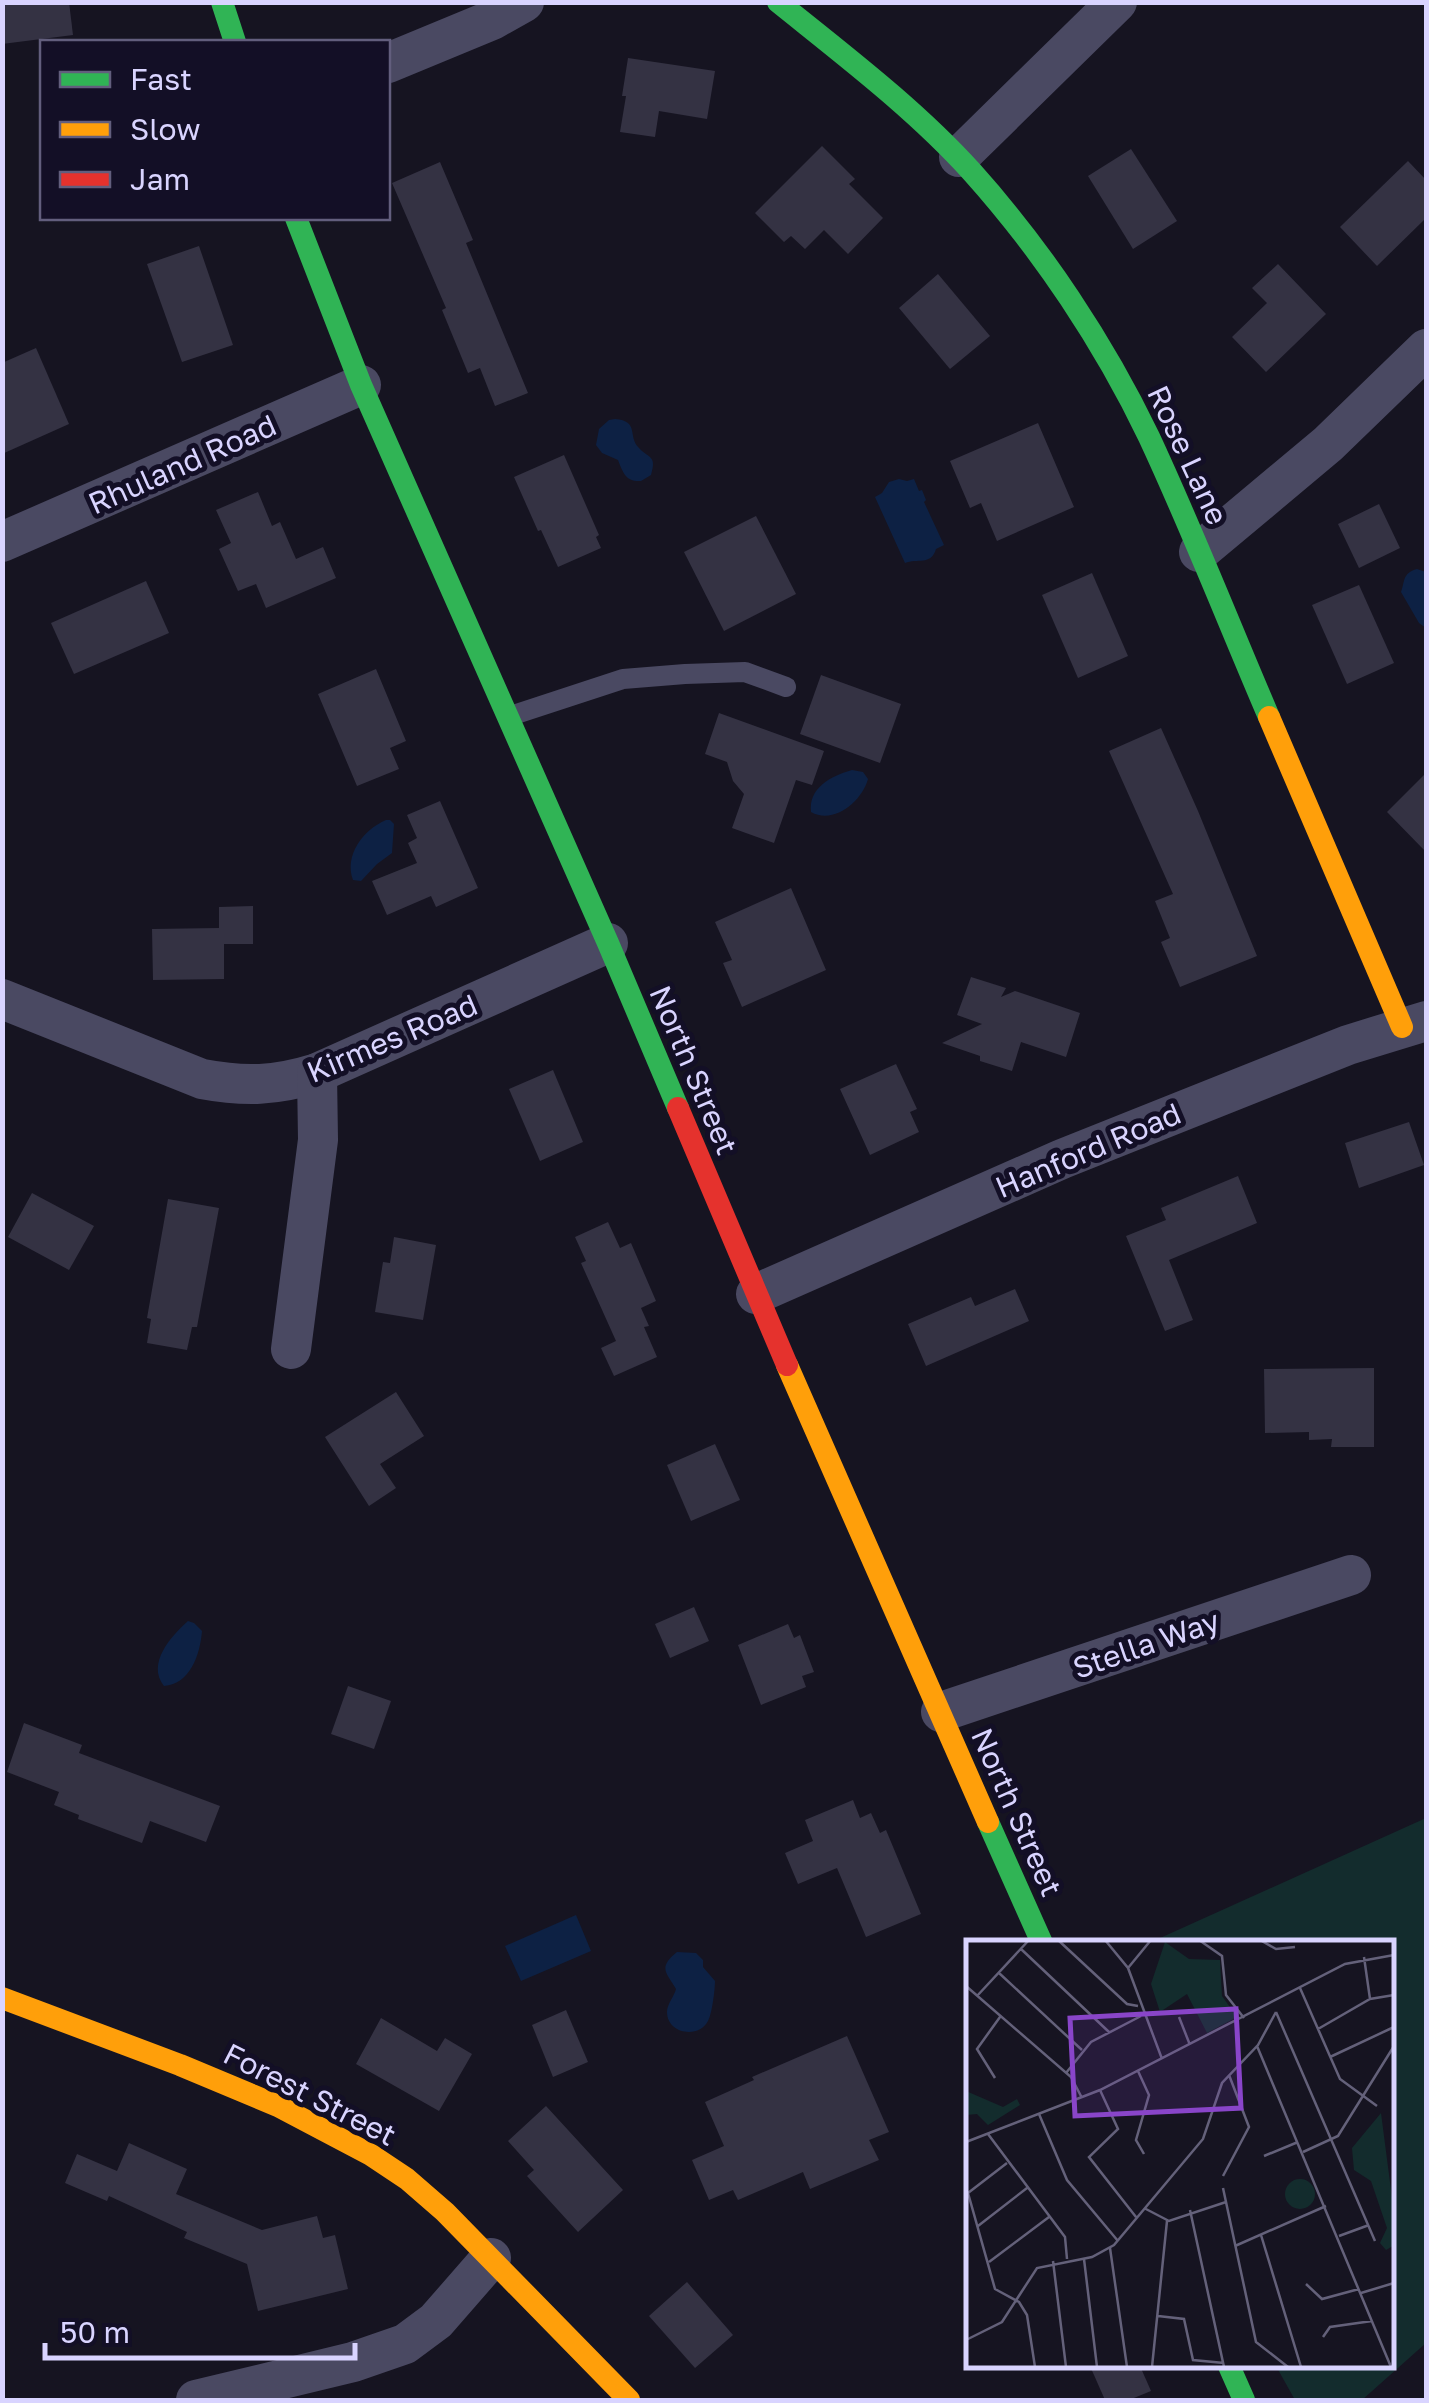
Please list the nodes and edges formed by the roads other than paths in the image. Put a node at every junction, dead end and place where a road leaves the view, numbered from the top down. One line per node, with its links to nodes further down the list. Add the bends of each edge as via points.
1 (222, 2): 5 (street)
2 (524, 2): 6 (street)
3 (778, 2): 7 (street, Rose Lane)
4 (1117, 2): 7 (street)
5 (234, 40)
6 (390, 62)
7 (959, 158): 12 (street, Rose Lane, via 1060,282 1093,335 1149,438)
8 (297, 220): 10 (street, North Street)
9 (1426, 349): 12 (street, via 1328,444)
10 (361, 384): 11 (street, Rhuland Road); 14 (street, North Street)
11 (2, 542)
12 (1199, 552): 17 (street, Rose Lane)
13 (786, 687): 14 (lane, via 745,672 624,679)
14 (508, 717): 15 (street, North Street)
15 (608, 944): 18 (street, Kirmes Road); 19 (street, North Street)
16 (2, 999): 18 (street, Kirmes Road, via 202,1079 245,1086)
17 (1414, 1024): 19 (street, Hanford Road, via 1062,1160)
18 (318, 1073): 20 (street, via 318,1140)
19 (756, 1294): 22 (street, North Street)
20 (291, 1348)
21 (1350, 1575): 22 (street, Stella Way)
22 (940, 1712): 23 (street, North Street)
23 (1041, 1940)
24 (2, 1998): 25 (street, Forest Street, via 328,2130 407,2179)
25 (490, 2258): 27 (street, via 436,2321 405,2344); 28 (street, Forest Street)
26 (1229, 2368): 29 (street)
27 (196, 2400)
28 (629, 2400)
29 (1244, 2400)

